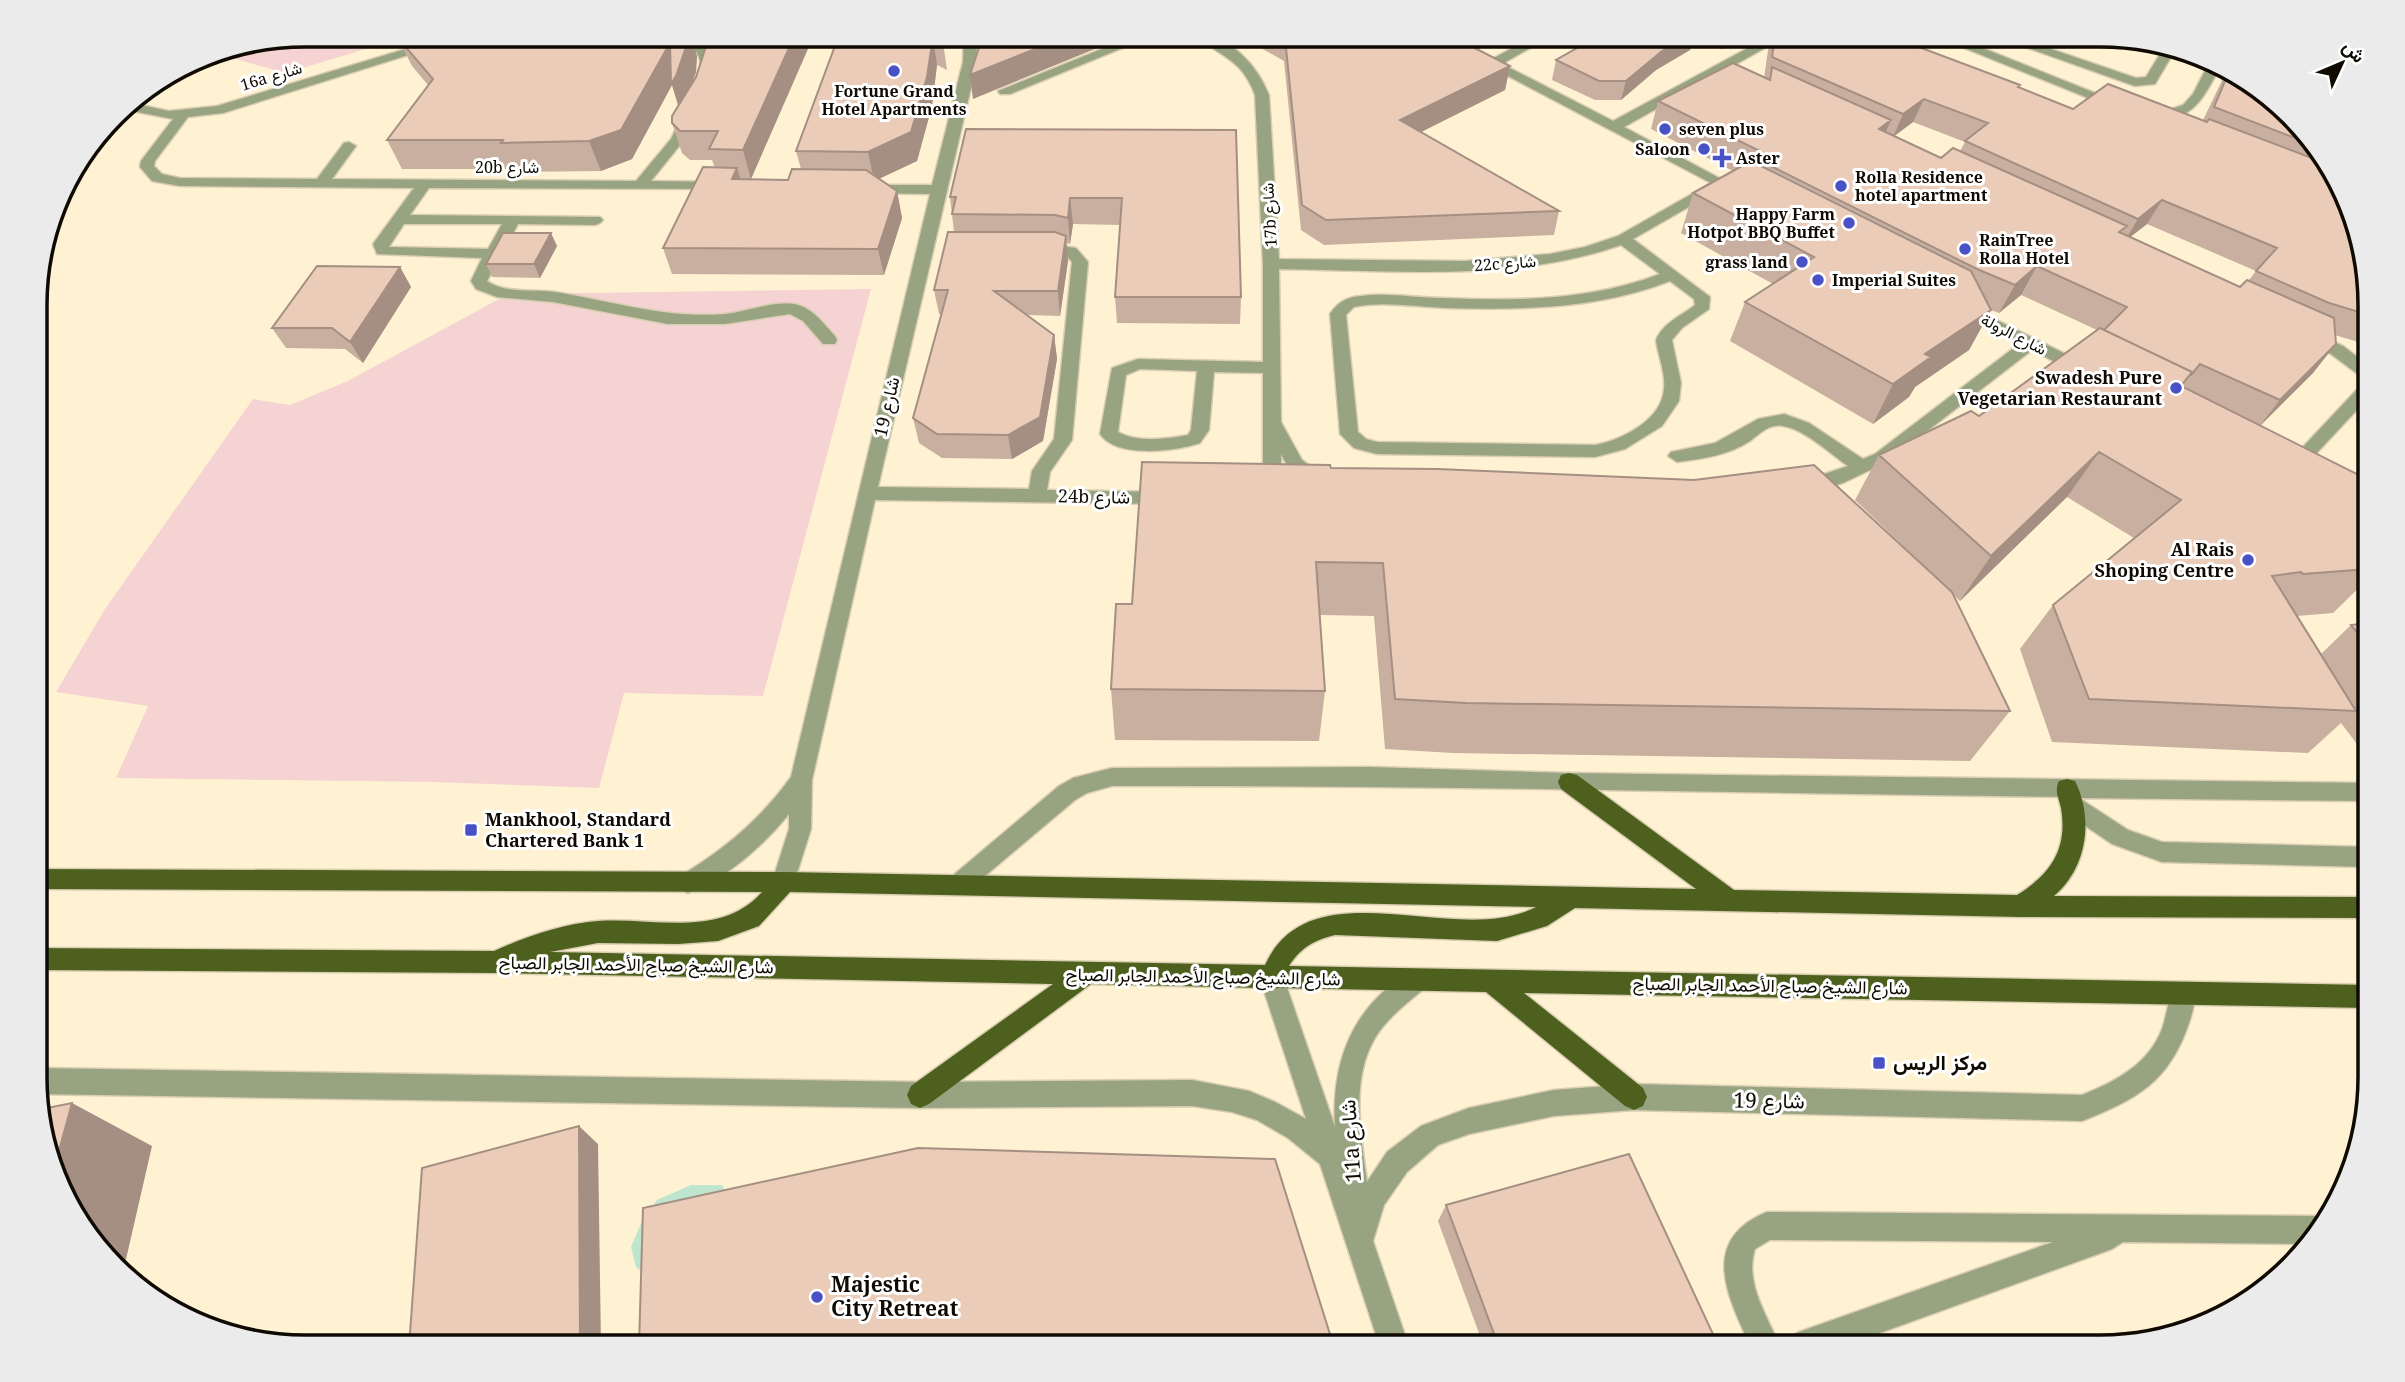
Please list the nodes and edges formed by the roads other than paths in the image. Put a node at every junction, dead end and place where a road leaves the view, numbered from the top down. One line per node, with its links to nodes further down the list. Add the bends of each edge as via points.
1 (426, 47): 19 (street, 16a شارع, via 234,105)
2 (702, 47): 22 (street, via 709,61)
3 (970, 47): 31 (street, شارع 19)
4 (1117, 47): 16 (street)
5 (1221, 47): 41 (street, 17b شارع, via 1242,61 1262,96)
6 (1459, 47): 12 (street)
7 (1524, 47): 12 (street)
8 (1760, 47): 14 (street)
9 (1969, 47): 21 (street)
10 (2032, 47): 11 (street, via 2135,82 2150,81)
11 (2165, 56)
12 (1492, 64): 20 (street)
13 (2210, 72): 18 (street, via 2188,109 2166,114)
14 (1710, 75): 15 (street); 20 (street)
15 (1739, 79)
16 (1004, 91)
17 (138, 109): 19 (street, 16a شارع)
18 (2142, 112)
19 (183, 114): 25 (street, 20b شارع, via 148,160 147,167 157,178 180,183)
20 (1613, 127): 24 (street)
21 (2173, 127)
22 (677, 140): 27 (street); 28 (street)
23 (349, 146): 25 (street)
24 (1722, 183): 32 (street); 36 (street, 22c شارع)
25 (320, 184): 26 (street, 20b شارع)
26 (425, 184): 27 (street, 20b شارع); 33 (street)
27 (640, 184): 28 (street, 20b شارع)
28 (666, 184): 29 (street, 20b شارع)
29 (734, 186)
30 (857, 188): 31 (street)
31 (939, 190): 37 (street, شارع 19)
32 (1759, 202)
33 (400, 219): 34 (street); 40 (street, via 381,244 382,251)
34 (513, 219): 35 (street); 40 (street)
35 (595, 220)
36 (1623, 239): 41 (street, 22c شارع, via 1570,256 1508,265); 42 (street)
37 (924, 248): 38 (street); 58 (street, شارع 19)
38 (947, 248)
39 (1021, 248): 59 (street, via 1065,249 1080,262 1063,440 1041,471)
40 (492, 254): 45 (street, via 479,281 489,290 668,319 725,319 793,309 809,317)
41 (1271, 264): 49 (street, 17b شارع)
42 (1672, 275): 42 (street, via 1631,292 1580,301 1349,303 1338,314 1349,434 1360,444 1388,448 1595,451 1625,443 1668,407 1673,387 1666,334 1703,306 1698,293)
43 (1944, 298): 46 (street, شارع الرولة)
44 (2296, 330): 48 (street)
45 (830, 340)
46 (2031, 343): 50 (street, شارع الرولة); 54 (street)
47 (1206, 366): 47 (street, via 1138,364 1123,368 1116,377 1110,434 1126,443 1194,439 1200,430); 49 (street)
48 (2358, 366)
49 (1273, 368): 52 (street, 17b شارع)
50 (2104, 381)
51 (2358, 399): 55 (street)
52 (1273, 422): 56 (street, 17b شارع, via 1295,464 1312,477); 61 (street, 17b شارع)
53 (1677, 456): 54 (street, via 1717,449 1764,423 1782,420 1801,427)
54 (1863, 468): 57 (street)
55 (2287, 474)
56 (1334, 483)
57 (1787, 491)
58 (867, 492): 59 (street, 24b شارع); 62 (street, شارع 19)
59 (1037, 496): 60 (street, 24b شارع)
60 (1189, 498)
61 (1271, 500)
62 (801, 780): 68 (street, شارع 19, via 800,829); 69 (street, شارع 19, via 744,847)
63 (1569, 782): 65 (street); 70 (street, via 1370,776 1104,778 1067,793); 72 (main road)
64 (2358, 792): 65 (street)
65 (2070, 796): 66 (street, via 2120,837 2162,852); 73 (main road, via 2076,830 2071,854 2061,875 2044,893)
66 (2358, 857)
67 (47, 878): 69 (main road)
68 (784, 882): 69 (main road); 70 (main road); 76 (main road, via 764,907 736,926 573,935)
69 (688, 883)
70 (958, 885): 71 (main road)
71 (1573, 896): 72 (main road); 78 (main road, via 1539,918 1497,930 1335,924 1312,929 1292,941 1279,958)
72 (1729, 900): 73 (main road)
73 (2020, 906): 74 (main road)
74 (2358, 908)
75 (47, 960): 76 (main road, شارع الشيخ صباح الأحمد الجابر الصباح)
76 (495, 962): 77 (main road, شارع الشيخ صباح الأحمد الجابر الصباح)
77 (1086, 974): 78 (main road, شارع الشيخ صباح الأحمد الجابر الصباح); 84 (main road)
78 (1272, 979): 79 (main road, شارع الشيخ صباح الأحمد الجابر الصباح); 86 (street, 11a شارع)
79 (1416, 980): 80 (main road, شارع الشيخ صباح الأحمد الجابر الصباح); 89 (street, 11a شارع, via 1366,1030 1352,1063 1346,1099)
80 (1490, 981): 81 (main road, شارع الشيخ صباح الأحمد الجابر الصباح); 85 (main road)
81 (2183, 994): 82 (main road, شارع الشيخ صباح الأحمد الجابر الصباح); 85 (street, شارع 19, via 2178,1026 2164,1054 2143,1077 2115,1096 2081,1108)
82 (2358, 997)
83 (47, 1080): 84 (street)
84 (920, 1095): 86 (street, via 1221,1096 1278,1115)
85 (1634, 1097): 89 (street, شارع 19, via 1554,1103 1469,1121 1430,1135 1397,1162 1372,1198)
86 (1329, 1154): 89 (street, 11a شارع)
87 (2127, 1230): 88 (street); 91 (street, via 1767,1226 1745,1240 1737,1265 1743,1295); 92 (street)
88 (2308, 1230)
89 (1359, 1242): 90 (street, 11a شارع)
90 (1391, 1335)
91 (1761, 1335)
92 (1833, 1335)

